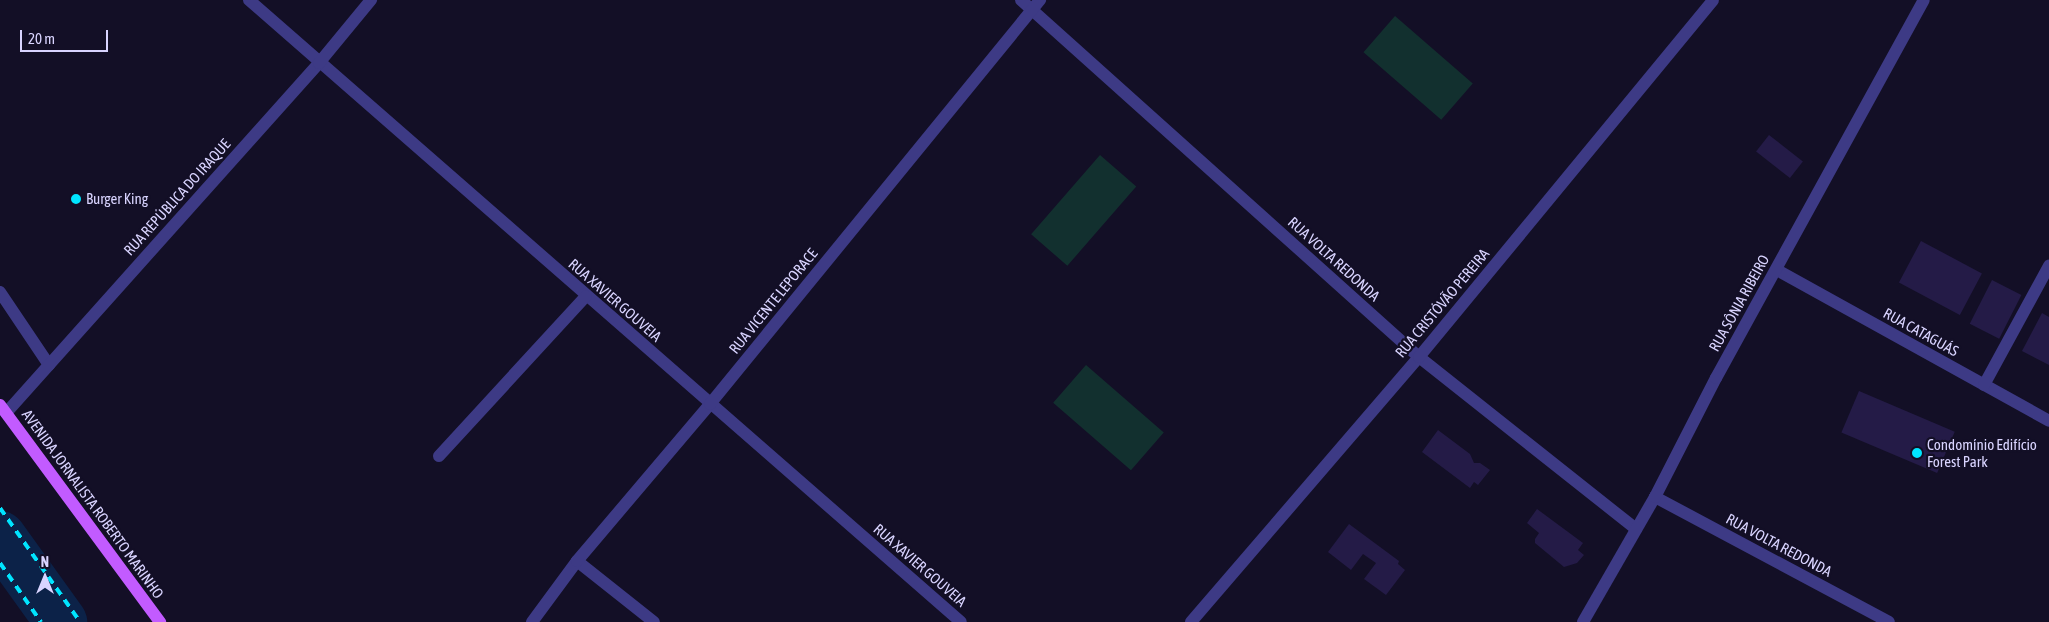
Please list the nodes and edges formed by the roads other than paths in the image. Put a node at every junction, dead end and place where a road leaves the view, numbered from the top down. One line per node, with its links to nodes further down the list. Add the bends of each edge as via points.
1 (249, 0): 7 (street, RUA XAVIER GOUVEIA)
2 (371, 0): 7 (street, RUA REPÚBLICA DO IRAQUE)
3 (1021, 0): 6 (street, RUA VOLTA REDONDA)
4 (1713, 0): 12 (street, RUA CRISTÓVÃO PEREIRA)
5 (1924, 0): 9 (street, RUA SÔNIA RIBEIRO)
6 (1036, 5): 12 (street, RUA VOLTA REDONDA); 15 (street, RUA VICENTE LEPORACE)
7 (319, 63): 11 (street, RUA XAVIER GOUVEIA); 13 (street, RUA REPÚBLICA DO IRAQUE)
8 (2049, 266): 14 (street)
9 (1777, 270): 14 (street, RUA CATAGUÁS); 19 (street, RUA SÔNIA RIBEIRO)
10 (1, 296): 13 (street)
11 (586, 296): 15 (street, RUA XAVIER GOUVEIA); 18 (street)
12 (1419, 357): 20 (street, RUA VOLTA REDONDA); 26 (street, RUA CRISTÓVÃO PEREIRA)
13 (49, 365): 16 (street, RUA REPÚBLICA DO IRAQUE)
14 (1984, 385): 17 (street, RUA CATAGUÁS)
15 (710, 404): 21 (street, RUA VICENTE LEPORACE); 25 (street, RUA XAVIER GOUVEIA)
16 (3, 409): 22 (main road, AVENIDA JORNALISTA ROBERTO MARINHO)
17 (2049, 421)
18 (439, 456)
19 (1654, 496): 20 (street, RUA SÔNIA RIBEIRO); 28 (street, RUA VOLTA REDONDA)
20 (1636, 529): 27 (street, RUA SÔNIA RIBEIRO)
21 (577, 561): 23 (street, RUA VICENTE LEPORACE); 24 (street)
22 (160, 622)
23 (532, 622)
24 (654, 622)
25 (961, 622)
26 (1191, 622)
27 (1583, 622)
28 (1889, 622)

